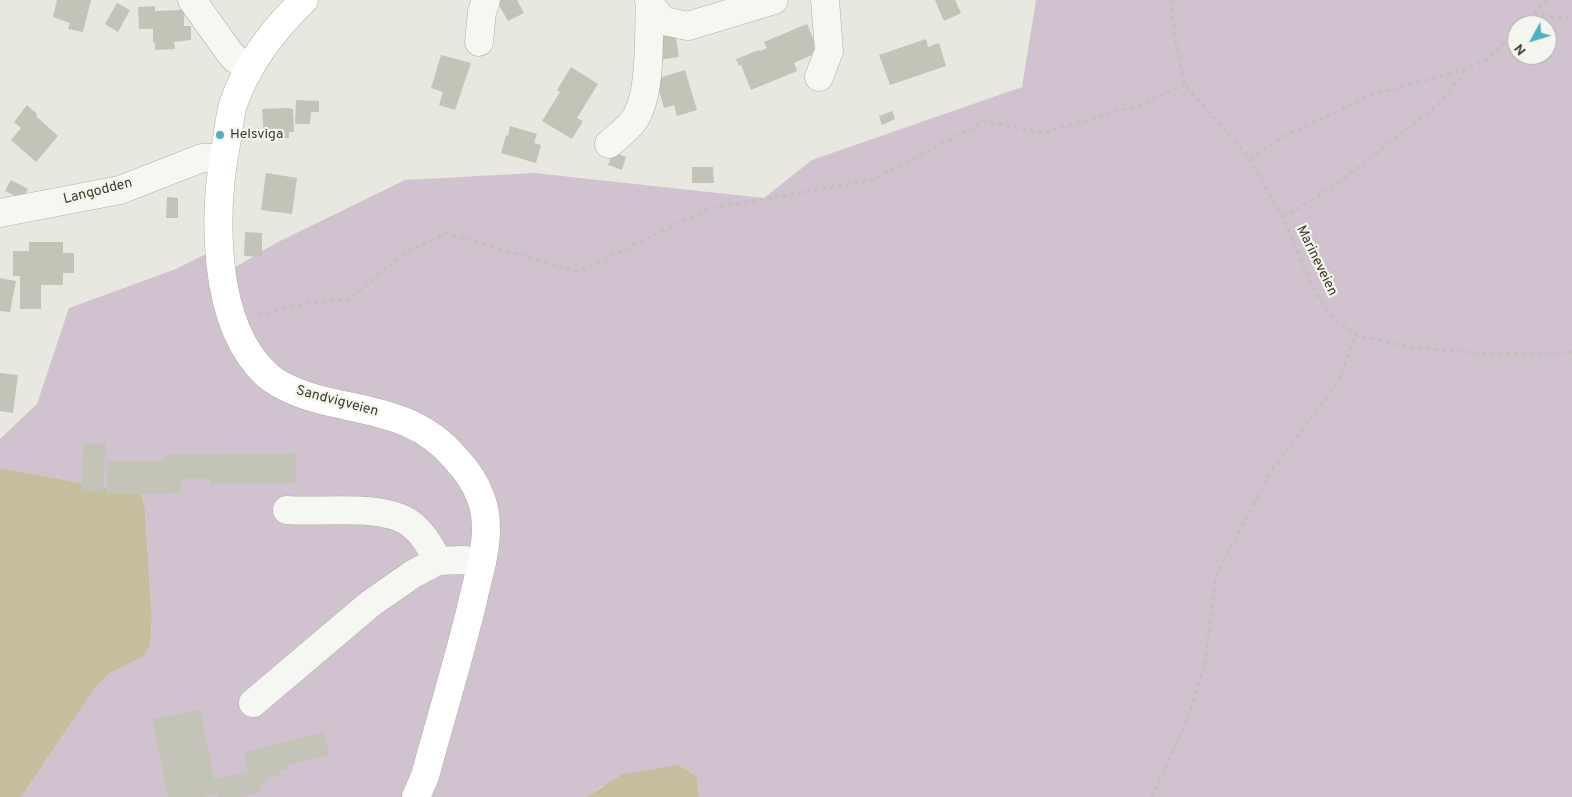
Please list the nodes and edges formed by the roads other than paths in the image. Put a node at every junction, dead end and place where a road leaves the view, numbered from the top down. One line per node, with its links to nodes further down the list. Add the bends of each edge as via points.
1 (192, 0): 8 (street, via 229,52)
2 (304, 0): 8 (main road, Sandvigveien, via 270,37)
3 (486, 0): 7 (street)
4 (774, 0): 6 (street, via 688,26 664,21)
5 (825, 0): 9 (street, via 828,51)
6 (649, 3): 10 (street, via 643,101 634,120)
7 (479, 42)
8 (250, 68): 11 (main road, Sandvigveien, via 234,103)
9 (819, 77)
10 (609, 144)
11 (223, 158): 12 (street, Langodden, via 202,158 120,190); 15 (main road, Sandvigveien, via 218,212 221,274 234,322 253,359 269,377 283,386 303,395 405,420 449,451 476,485 482,500 486,529)
12 (0, 213)
13 (287, 510): 14 (street, via 389,514 420,532)
14 (438, 562): 15 (street); 16 (street, via 413,574 370,604)
15 (482, 562): 17 (main road, Sandvigveien, via 468,623 425,776)
16 (253, 703)
17 (416, 797)

